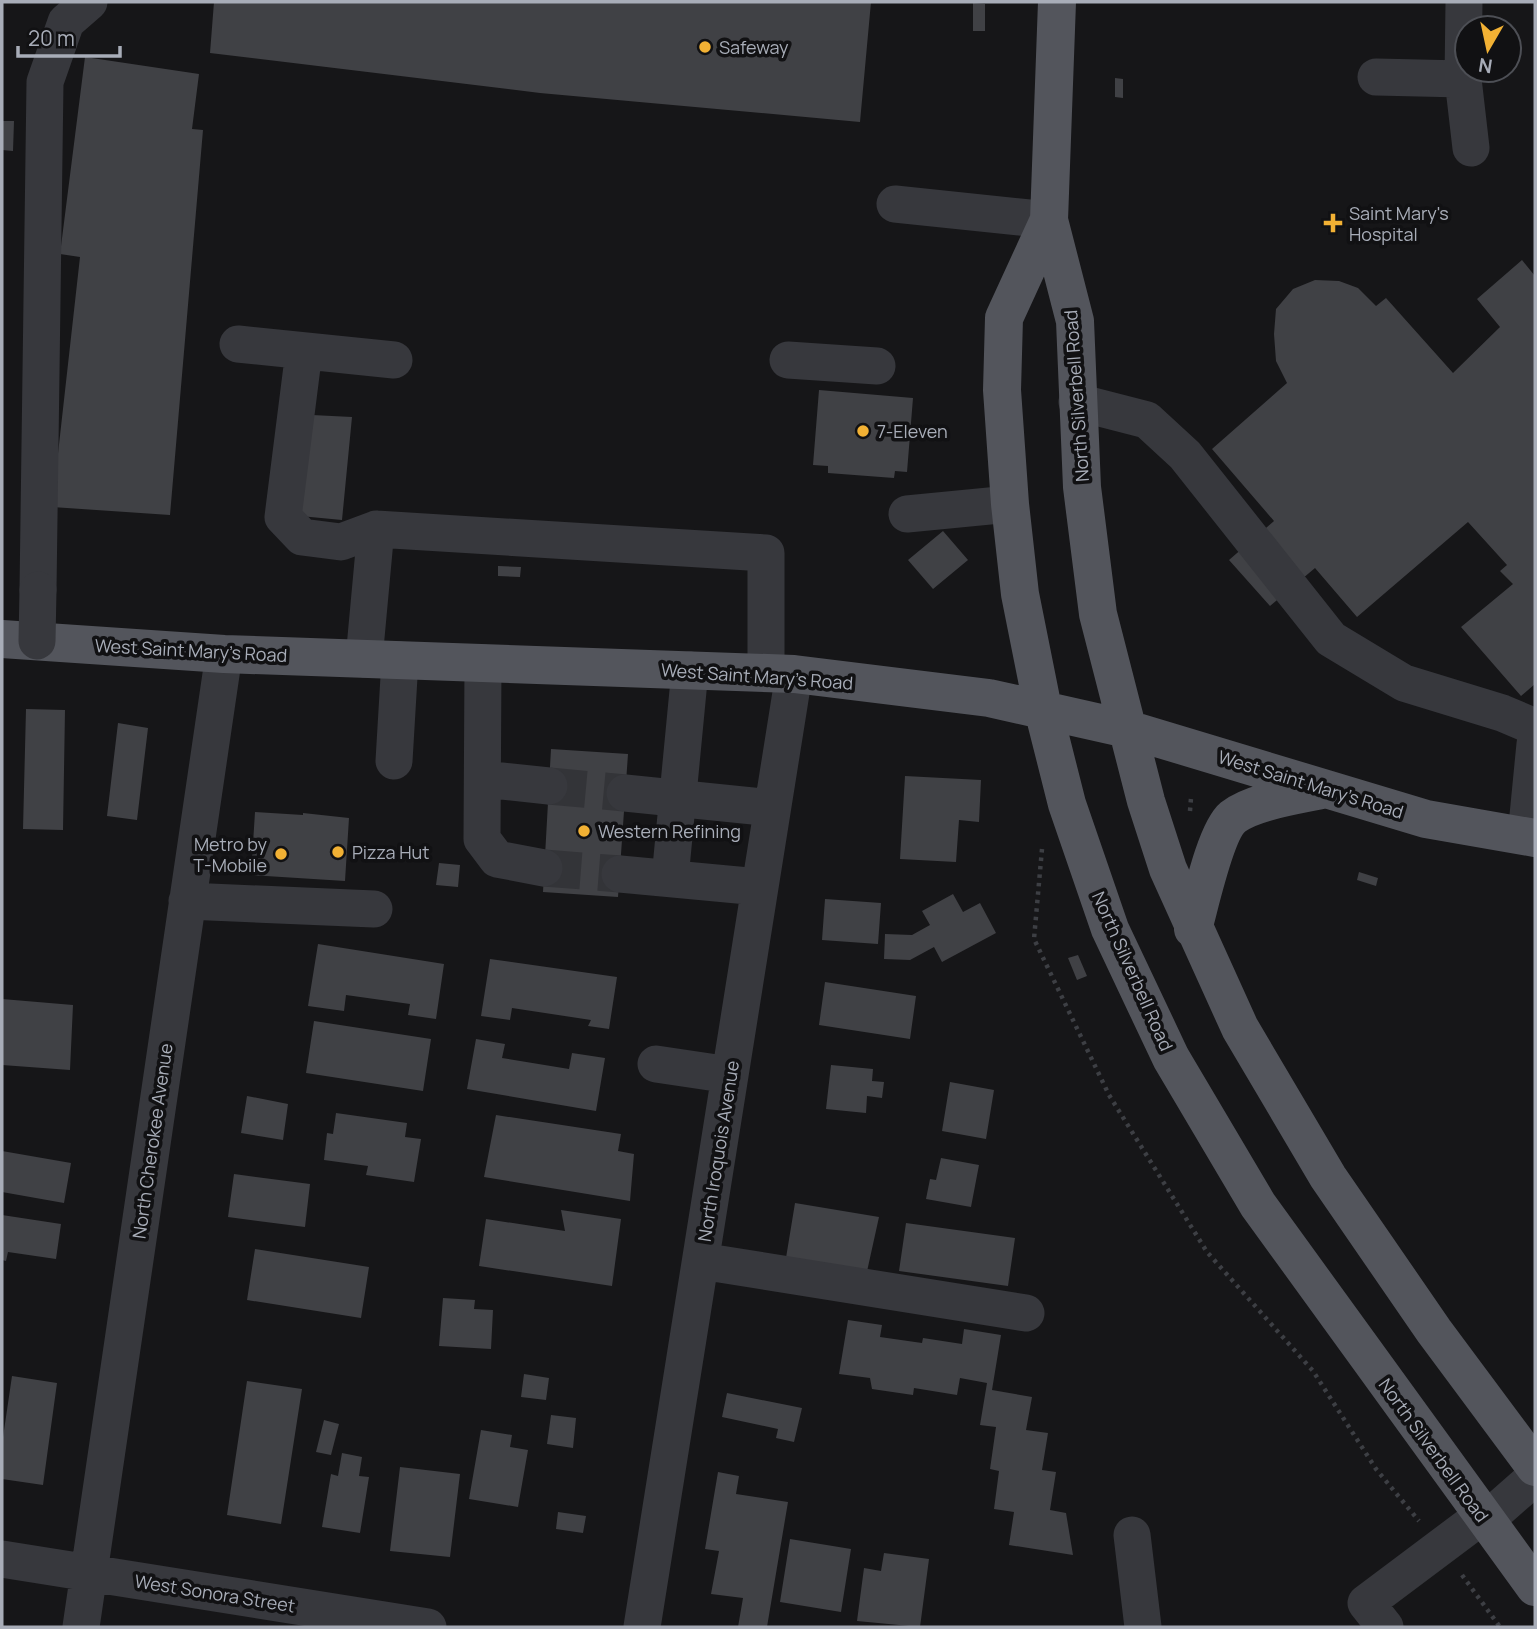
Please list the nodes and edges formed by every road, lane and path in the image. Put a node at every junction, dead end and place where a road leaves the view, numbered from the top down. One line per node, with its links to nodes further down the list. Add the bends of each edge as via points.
1 (89, 2): 18 (street, bridge, via 66,22 45,82 38,590)
2 (1056, 2): 8 (main road, North Silverbell Road)
3 (1376, 77): 4 (street)
4 (1453, 79)
5 (1464, 84): 6 (street)
6 (1471, 148)
7 (895, 204): 8 (street)
8 (1049, 220): 14 (main road, North Silverbell Road, via 1075,321); 15 (main road, North Silverbell Road, via 1004,318 1002,390)
9 (238, 344): 10 (street)
10 (304, 351): 11 (street); 17 (street, via 282,517 302,537 341,542)
11 (394, 360)
12 (788, 360): 13 (street)
13 (877, 366)
14 (1077, 402): 25 (street, via 1147,420 1185,455 1331,639 1404,683); 26 (main road, North Silverbell Road, via 1098,614)
15 (1010, 504): 16 (street); 24 (main road, North Silverbell Road, via 1020,594)
16 (907, 514)
17 (376, 529): 20 (street); 23 (street, North Iroquois Avenue, via 766,553)
18 (20, 640): 19 (main road, West Saint Mary's Road)
19 (224, 654): 20 (main road, West Saint Mary's Road); 43 (street, North Cherokee Avenue)
20 (382, 659): 21 (main road, West Saint Mary's Road); 28 (street)
21 (483, 663): 22 (main road, West Saint Mary's Road); 29 (street)
22 (690, 670): 23 (main road, West Saint Mary's Road); 34 (street)
23 (780, 674): 24 (main road, West Saint Mary's Road, via 989,698); 35 (street, North Iroquois Avenue)
24 (1043, 709): 26 (main road, West Saint Mary's Road); 53 (main road, North Silverbell Road, via 1067,804 1110,929 1171,1058 1258,1205)
25 (1535, 727)
26 (1127, 729): 31 (main road, West Saint Mary's Road); 45 (main road, North Silverbell Road, via 1168,869)
27 (1535, 744): 37 (street)
28 (394, 761)
29 (482, 779): 30 (street); 39 (street, via 482,839 497,859)
30 (549, 786)
31 (1326, 789): 37 (main road, West Saint Mary's Road, via 1426,819); 45 (main road, via 1250,808 1232,818 1217,847)
32 (625, 793): 34 (street)
33 (1191, 798): 36 (path)
34 (678, 799): 35 (street); 41 (street)
35 (772, 808): 42 (street, North Iroquois Avenue)
36 (1189, 811)
37 (1531, 837)
38 (1043, 841): 52 (path, via 1034,939 1109,1095 1206,1252 1313,1371 1376,1469)
39 (544, 868)
40 (620, 874): 41 (street)
41 (670, 878): 42 (street)
42 (760, 887): 47 (street, North Iroquois Avenue)
43 (187, 901): 44 (street); 57 (street, North Cherokee Avenue)
44 (374, 909)
45 (1193, 929): 50 (main road, North Silverbell Road, via 1240,1028 1328,1177)
46 (656, 1064): 47 (street)
47 (730, 1075): 48 (street, North Iroquois Avenue)
48 (701, 1261): 49 (street); 61 (street, North Iroquois Avenue)
49 (1026, 1313)
50 (1535, 1466)
51 (1535, 1477): 53 (street)
52 (1412, 1512)
53 (1483, 1519): 58 (main road, North Silverbell Road); 63 (street, via 1366,1603)
54 (1132, 1535): 62 (street)
55 (2, 1559): 57 (street, West Sonora Street)
56 (1459, 1571): 64 (path)
57 (89, 1573): 59 (street, North Cherokee Avenue); 60 (street, West Sonora Street)
58 (1535, 1587)
59 (80, 1627)
60 (428, 1627)
61 (642, 1627)
62 (1143, 1627)
63 (1385, 1627)
64 (1500, 1627)

